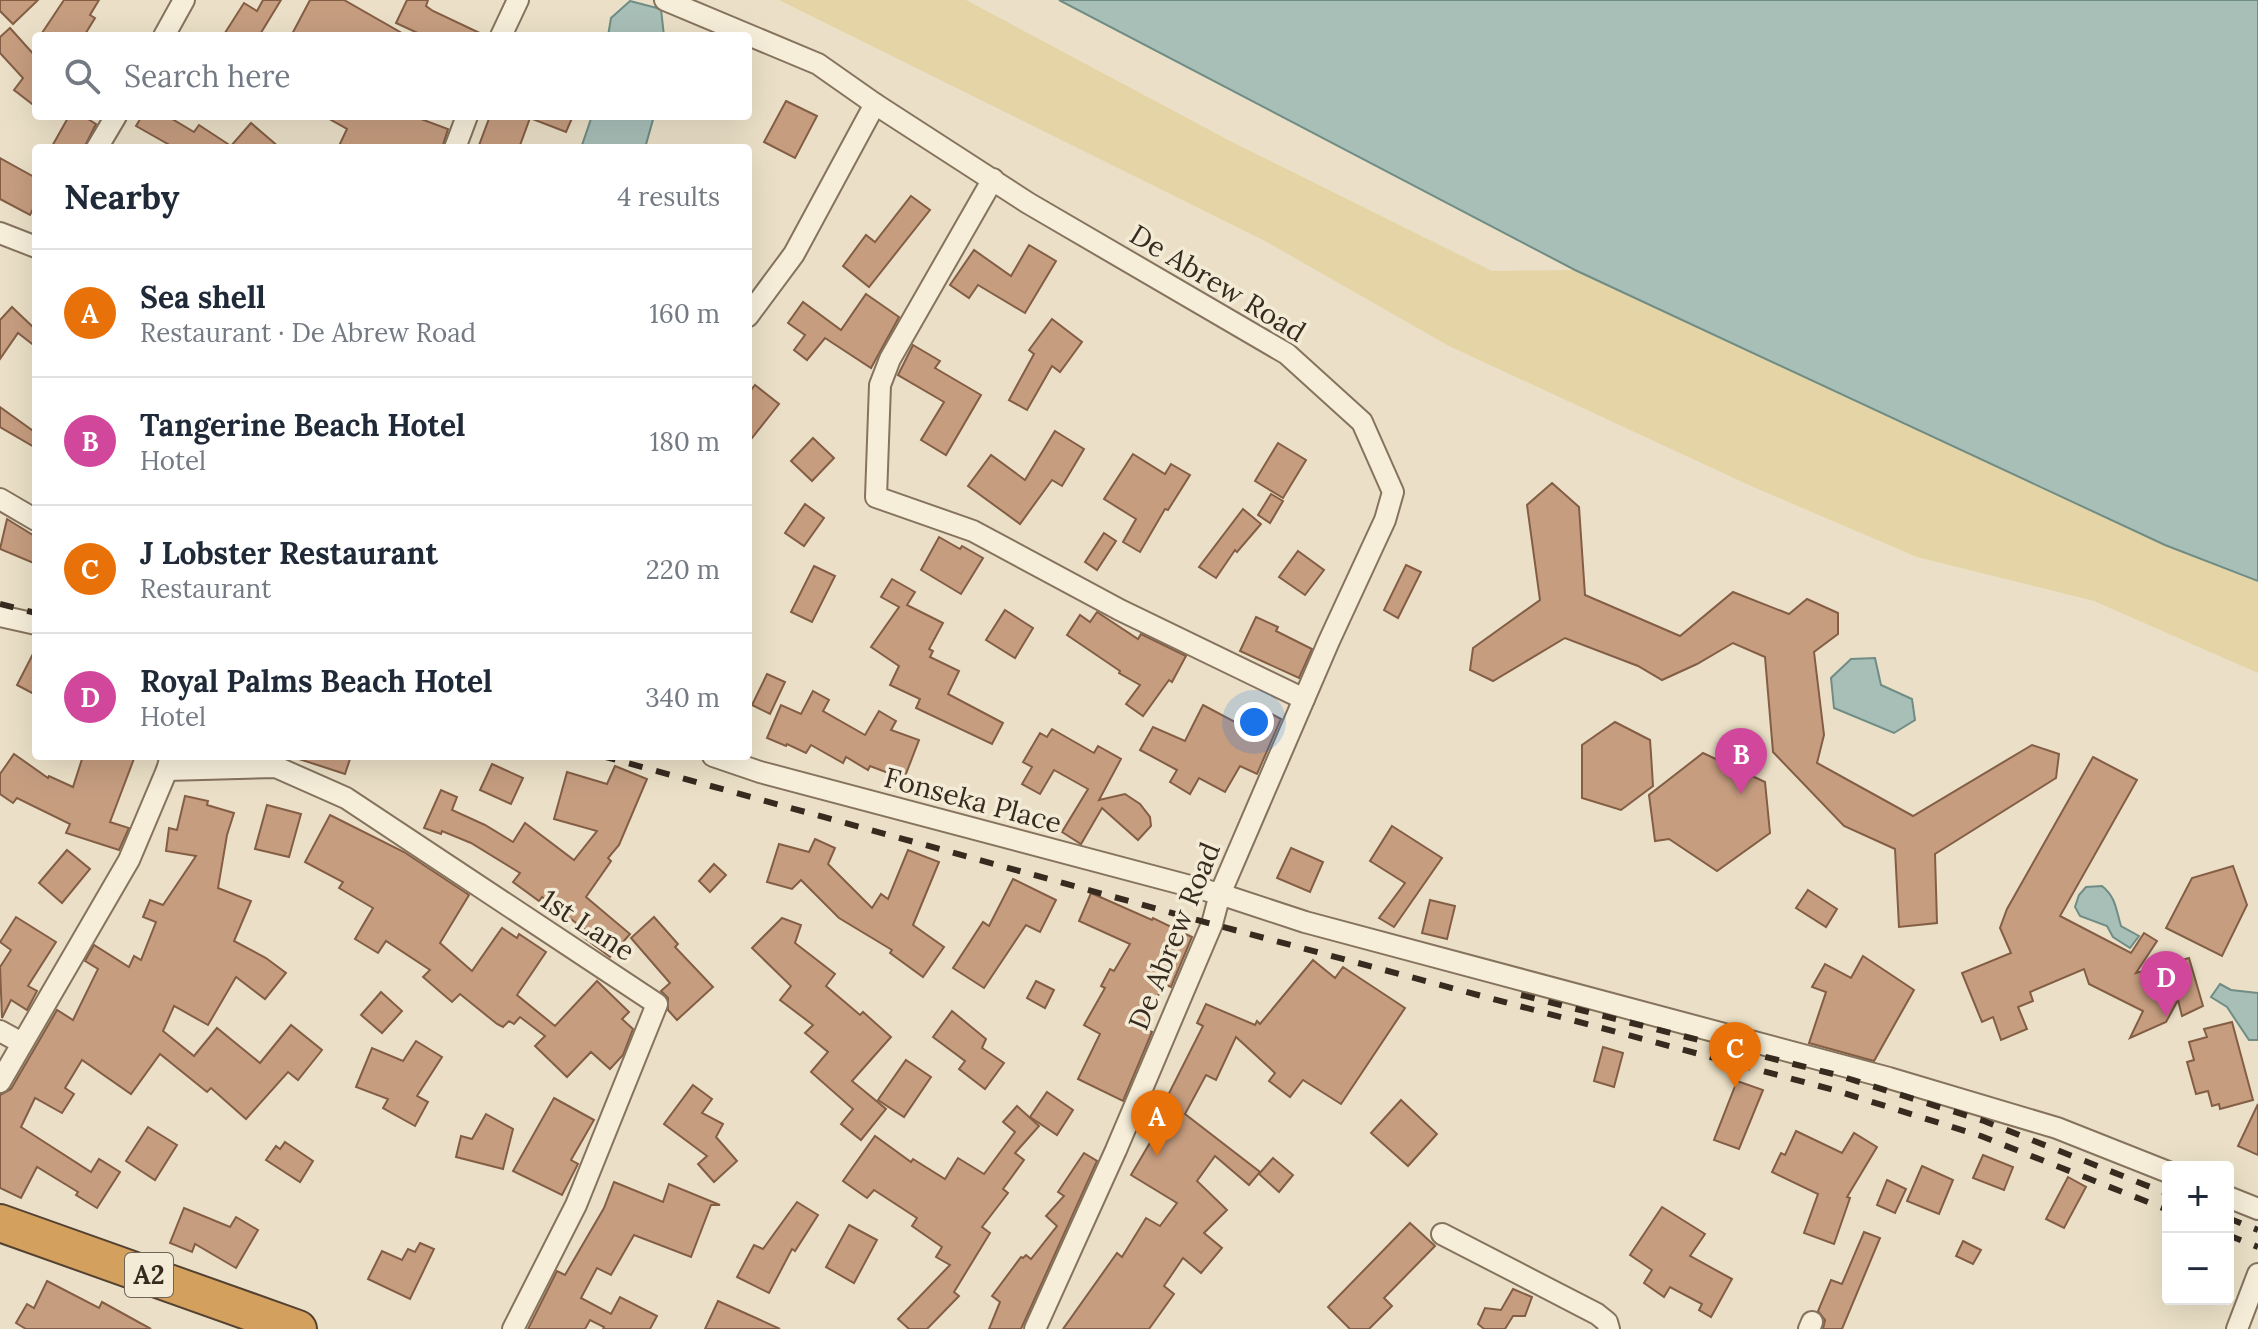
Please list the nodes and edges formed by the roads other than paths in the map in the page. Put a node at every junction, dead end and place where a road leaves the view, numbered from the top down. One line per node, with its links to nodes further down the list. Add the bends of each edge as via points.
1 (184, 0): 4 (street)
2 (518, 0): 5 (street)
3 (671, 3): 6 (street, De Abrew Road)
4 (166, 32)
5 (503, 32)
6 (741, 32)
7 (752, 37): 8 (street, De Abrew Road, via 818,64)
8 (875, 104): 13 (street, De Abrew Road); 16 (street, via 794,254)
9 (114, 120): 11 (street)
10 (466, 120): 12 (street)
11 (99, 144)
12 (456, 144)
13 (993, 179): 21 (street, De Abrew Road, via 1287,354 1362,422 1393,492); 21 (street, via 880,385 876,497 973,531)
14 (0, 233): 15 (street)
15 (32, 245)
16 (752, 311)
17 (0, 499): 18 (street)
18 (32, 518)
19 (0, 616): 20 (street)
20 (32, 623)
21 (1304, 699): 24 (street, De Abrew Road)
22 (725, 760): 24 (street, Fonseka Place)
23 (169, 763): 26 (street, via 129,860); 37 (street, 1st Lane, via 276,767 346,798 657,1004 576,1205)
24 (1220, 894): 28 (street, Fonseka Place, via 1305,922 1889,1078 2057,1128); 38 (street, De Abrew Road, via 1212,924)
25 (0, 1031): 26 (street)
26 (22, 1043): 27 (street)
27 (0, 1082)
28 (2162, 1170)
29 (2234, 1199): 30 (street)
30 (2258, 1209)
31 (0, 1223): 36 (highway, A2)
32 (1442, 1234): 39 (street, via 1597,1314)
33 (0, 1247): 35 (highway, A2)
34 (2258, 1274): 40 (street)
35 (231, 1329)
36 (298, 1329)
37 (513, 1329)
38 (1035, 1329)
39 (1609, 1329)
40 (2237, 1329)

